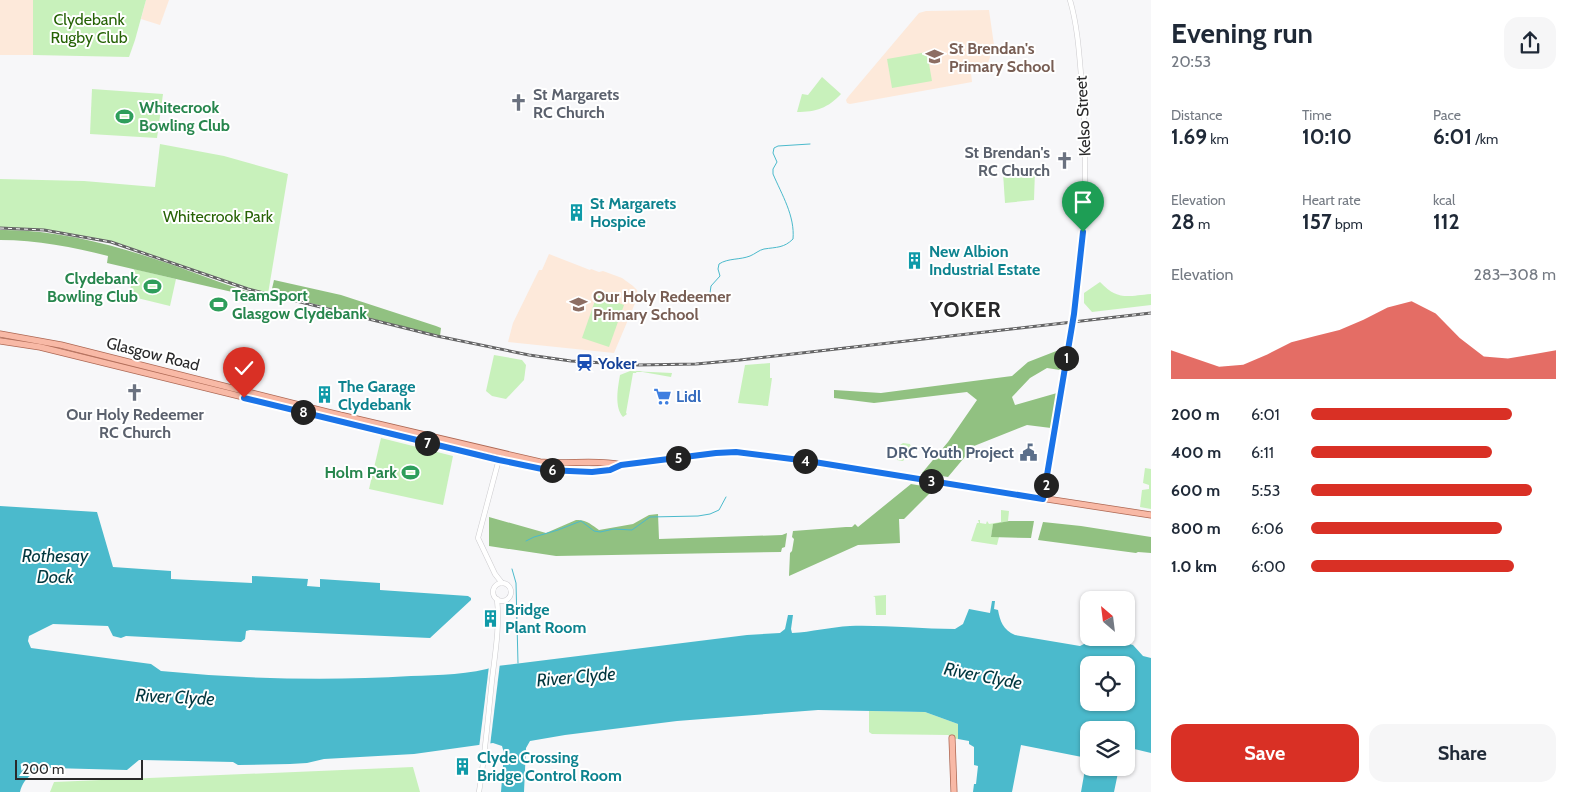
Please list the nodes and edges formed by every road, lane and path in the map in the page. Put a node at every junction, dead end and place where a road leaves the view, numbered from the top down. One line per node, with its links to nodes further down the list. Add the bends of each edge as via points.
1 (1070, 0): 9 (street, Kelso Street, bridge, via 1084,103 1083,232 1074,314)
2 (0, 334): 4 (main road, Glasgow Road, via 60,345)
3 (0, 341): 5 (main road, Glasgow Road)
4 (246, 391): 5 (main road); 6 (main road, Glasgow Road)
5 (244, 398): 7 (main road, Glasgow Road)
6 (500, 453): 7 (street); 8 (main road, Glasgow Road, via 548,463 609,462)
7 (499, 460): 8 (main road, Glasgow Road, via 555,470 592,472); 11 (street, via 478,538)
8 (621, 465): 9 (main road, via 736,452)
9 (1043, 499): 10 (main road)
10 (1151, 515)
11 (495, 574): 12 (street); 13 (street)
12 (502, 583): 13 (street); 15 (street, via 511,591)
13 (496, 586): 14 (street, via 493,592)
14 (497, 599): 15 (street); 16 (street)
15 (504, 600): 16 (street)
16 (499, 611): 18 (street)
17 (952, 738): 19 (main road)
18 (479, 792)
19 (954, 792)

